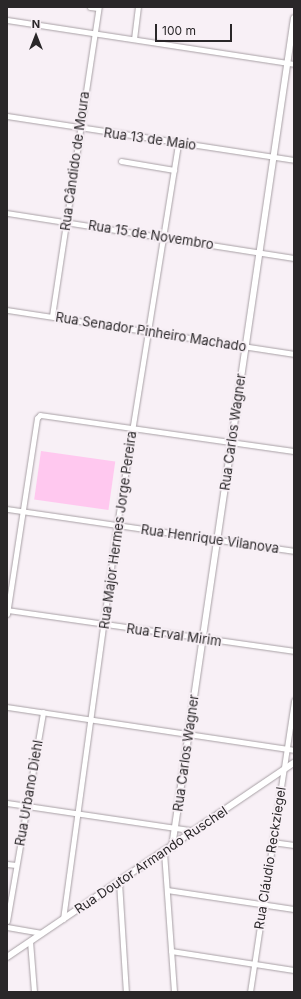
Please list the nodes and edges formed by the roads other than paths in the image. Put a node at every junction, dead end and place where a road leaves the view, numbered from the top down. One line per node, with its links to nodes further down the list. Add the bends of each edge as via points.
1 (90, 7): 3 (street)
2 (138, 7): 7 (street)
3 (98, 8): 6 (street, Rua Cândido de Moura)
4 (294, 18): 8 (main road, Rua Carlos Wagner)
5 (7, 20): 6 (street)
6 (94, 32): 7 (street); 10 (street, Rua Cândido de Moura)
7 (134, 39): 8 (street)
8 (291, 63): 12 (main road, Rua Carlos Wagner)
9 (7, 116): 10 (street, Rua 13 de Maio)
10 (79, 128): 11 (street, Rua 13 de Maio); 17 (street, Rua Cândido de Moura)
11 (178, 142): 12 (street, Rua 13 de Maio); 15 (street, Rua Major Hermes Jorge Pereira)
12 (274, 157): 13 (street, Rua 13 de Maio); 19 (main road, Rua Carlos Wagner)
13 (294, 160)
14 (121, 161): 15 (street)
15 (174, 170): 18 (street, Rua Major Hermes Jorge Pereira)
16 (7, 213): 17 (street, Rua 15 de Novembro)
17 (66, 221): 18 (street, Rua 15 de Novembro); 22 (street, Rua Cândido de Moura)
18 (164, 237): 19 (street, Rua 15 de Novembro); 23 (street, Rua Major Hermes Jorge Pereira)
19 (260, 253): 20 (street, Rua 15 de Novembro); 24 (main road, Rua Carlos Wagner)
20 (294, 258)
21 (7, 310): 22 (street, Rua Senador Pinheiro Machado)
22 (52, 316): 23 (street, Rua Senador Pinheiro Machado)
23 (149, 331): 24 (street, Rua Senador Pinheiro Machado); 26 (street, Rua Major Hermes Jorge Pereira)
24 (246, 347): 25 (street, Rua Senador Pinheiro Machado); 27 (main road, Rua Carlos Wagner)
25 (294, 354)
26 (133, 427): 27 (street); 30 (street, via 44,414 37,418); 31 (street, Rua Major Hermes Jorge Pereira)
27 (232, 442): 28 (street); 32 (main road, Rua Carlos Wagner)
28 (294, 451)
29 (7, 509): 30 (street, Rua Henrique Vilanova)
30 (22, 511): 31 (street, Rua Henrique Vilanova); 34 (street)
31 (117, 525): 32 (street, Rua Henrique Vilanova); 35 (street, Rua Major Hermes Jorge Pereira)
32 (217, 540): 33 (street, Rua Henrique Vilanova); 36 (main road, Rua Carlos Wagner)
33 (294, 551)
34 (7, 611): 35 (street, Rua Erval Mirim)
35 (104, 625): 36 (street, Rua Erval Mirim); 41 (street, Rua Major Hermes Jorge Pereira)
36 (202, 639): 37 (street, Rua Erval Mirim); 42 (main road, Rua Carlos Wagner)
37 (294, 651)
38 (294, 700): 43 (street, Rua Cláudio Reckziegel)
39 (7, 707): 40 (street)
40 (43, 712): 41 (street); 48 (street, Rua Urbano Diehl)
41 (91, 719): 42 (street); 49 (street, Rua Major Hermes Jorge Pereira)
42 (188, 733): 43 (street); 50 (main road, Rua Carlos Wagner)
43 (287, 749): 44 (street); 46 (street, Rua Cláudio Reckziegel)
44 (294, 750)
45 (294, 763): 46 (main road, Rua Doutor Armando Ruschel)
46 (284, 769): 51 (main road, Rua Doutor Armando Ruschel); 52 (street, Rua Cláudio Reckziegel)
47 (7, 802): 48 (street)
48 (26, 805): 49 (street); 57 (street, Rua Urbano Diehl)
49 (78, 813): 50 (street); 62 (street, Rua Major Hermes Jorge Pereira)
50 (175, 827): 51 (street); 54 (main road, Rua Carlos Wagner)
51 (196, 831): 54 (main road, Rua Doutor Armando Ruschel)
52 (272, 842): 53 (street); 60 (street, Rua Cláudio Reckziegel)
53 (294, 845)
54 (172, 847): 55 (main road, Rua Doutor Armando Ruschel)
55 (164, 852): 58 (main road, Rua Doutor Armando Ruschel); 59 (street)
56 (7, 864): 57 (street)
57 (16, 865): 63 (street, Rua Urbano Diehl)
58 (119, 882): 62 (main road, Rua Doutor Armando Ruschel); 72 (street)
59 (167, 890): 60 (street); 67 (street)
60 (262, 904): 61 (street); 69 (street, Rua Cláudio Reckziegel)
61 (294, 909)
62 (63, 919): 65 (main road, Rua Doutor Armando Ruschel)
63 (7, 921)
64 (7, 927): 65 (street)
65 (41, 933): 66 (main road, Rua Doutor Armando Ruschel)
66 (30, 941): 68 (main road, Rua Doutor Armando Ruschel); 71 (street)
67 (171, 951): 69 (street); 73 (street)
68 (7, 957)
69 (254, 964): 70 (street); 74 (street, Rua Cláudio Reckziegel)
70 (294, 970)
71 (34, 992)
72 (126, 992)
73 (174, 992)
74 (250, 992)

